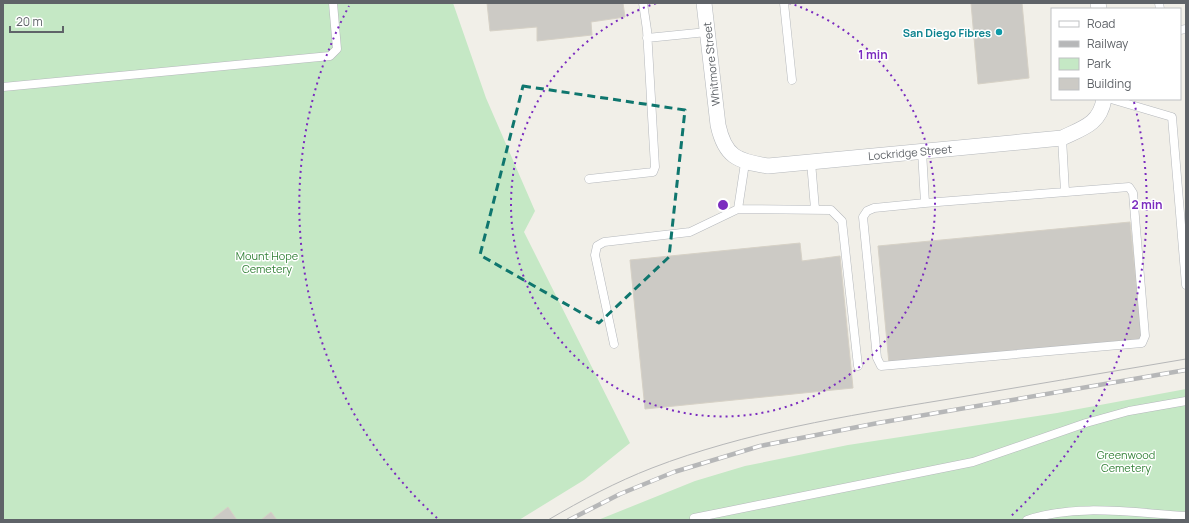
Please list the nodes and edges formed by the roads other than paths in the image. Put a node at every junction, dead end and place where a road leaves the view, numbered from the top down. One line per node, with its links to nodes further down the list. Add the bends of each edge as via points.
1 (334, 3): 8 (lane, via 337,49 330,56)
2 (644, 3): 6 (lane)
3 (704, 3): 5 (street, Whitmore Street)
4 (784, 3): 7 (lane)
5 (707, 32): 6 (lane); 11 (street, Whitmore Street)
6 (647, 38): 16 (lane, via 655,167 653,172)
7 (792, 80)
8 (3, 87)
9 (1104, 100): 12 (street, Lockridge Street, via 1103,107 1093,124)
10 (1114, 100): 21 (lane, via 1172,117)
11 (718, 125): 15 (street, Lockridge Street, via 721,140 730,154)
12 (1062, 138): 13 (street, Lockridge Street); 17 (lane)
13 (922, 151): 14 (street, Lockridge Street); 18 (lane)
14 (811, 162): 15 (street, Lockridge Street, via 768,166); 20 (lane)
15 (745, 163): 19 (lane)
16 (590, 179)
17 (1065, 192): 18 (lane); 18 (lane, via 1129,187 1133,193 1145,336 1142,343 881,366 877,358 863,217 874,208)
18 (925, 203)
19 (738, 208): 20 (lane); 22 (lane, via 690,232 604,242 597,246 596,255)
20 (815, 209): 23 (lane, via 831,210 842,221)
21 (1186, 285)
22 (614, 344)
23 (858, 366)
24 (1186, 400): 26 (lane, via 1086,422 973,462)
25 (1186, 516): 27 (lane, via 1095,511 1046,514)
26 (694, 518)
27 (1027, 520)

